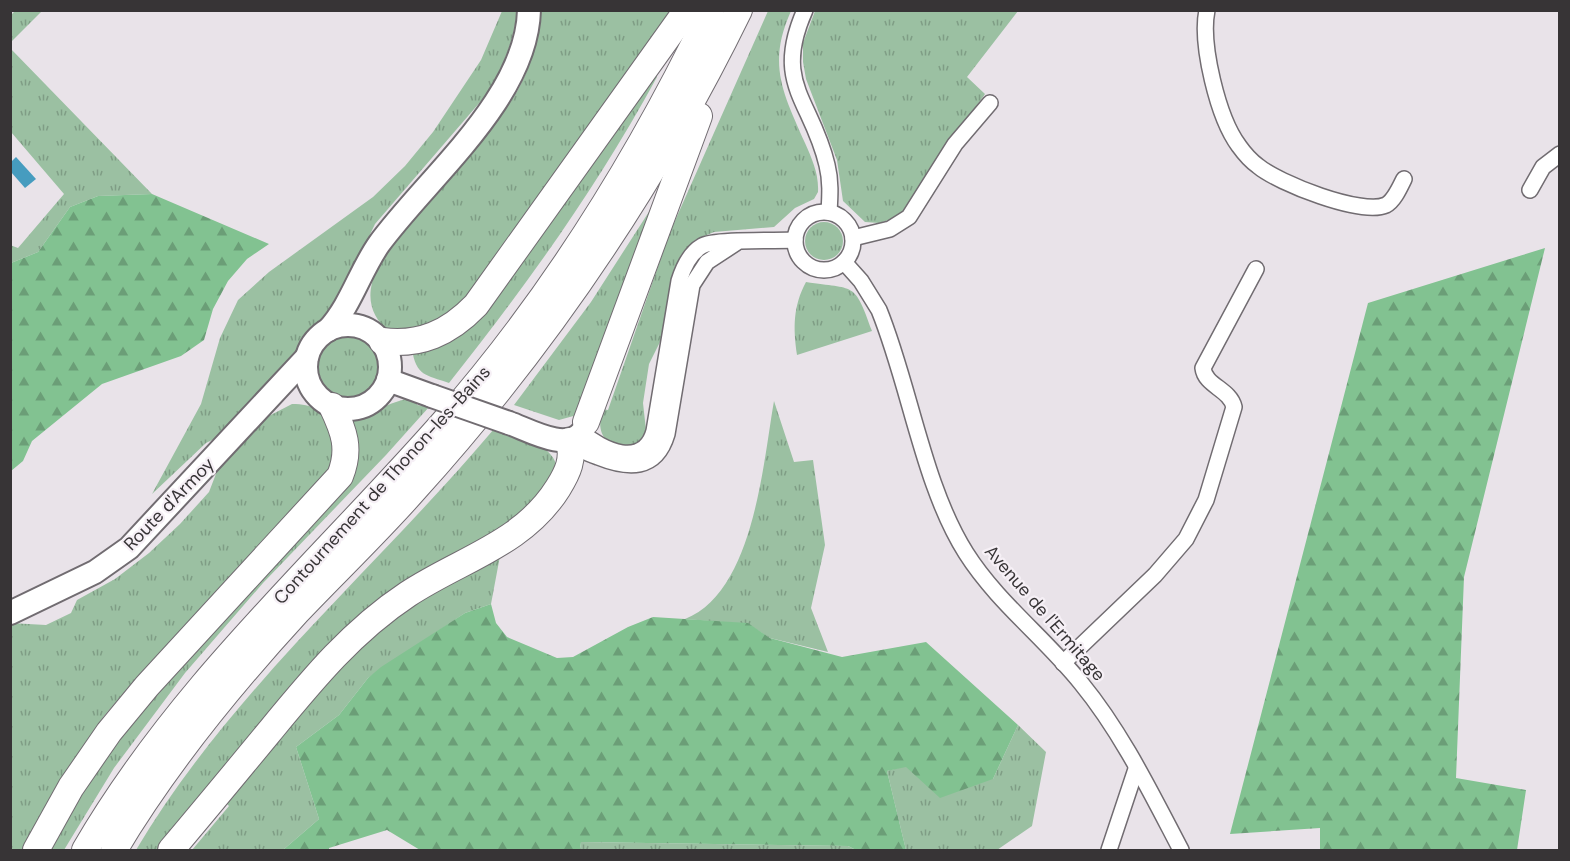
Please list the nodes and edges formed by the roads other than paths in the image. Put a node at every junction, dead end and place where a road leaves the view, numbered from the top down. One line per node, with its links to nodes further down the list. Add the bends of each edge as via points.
1 (529, 10): 15 (main road, via 522,49 502,92 384,238)
2 (687, 10): 18 (highway, via 476,305 452,326 422,340 405,343)
3 (711, 10): 28 (highway, Contournement de Thonon-les-Bains, via 629,164 528,317 445,421 202,684 137,771)
4 (739, 10): 23 (highway); 29 (highway, Contournement de Thonon-les-Bains, via 657,165 539,341 414,491 247,668 196,729)
5 (805, 10): 11 (street, via 793,40 791,70 827,164)
6 (1207, 10): 9 (street, via 1209,59 1223,113 1238,145 1258,166 1317,194 1377,208 1389,204)
7 (990, 103): 12 (street, via 955,144 909,217 890,229)
8 (1560, 154): 10 (street, via 1543,167)
9 (1404, 179)
10 (1530, 190)
11 (828, 212): 12 (street, via 845,220); 13 (street, via 806,218)
12 (853, 238): 14 (street, via 850,255)
13 (795, 240): 14 (street, via 801,258 814,268 830,269); 23 (street, via 736,243 706,262 692,285 667,434 660,450 639,465 622,466 581,450)
14 (844, 262): 25 (street, Avenue de l'Ermitage, via 868,290 882,318 942,503 956,534 984,577)
15 (367, 265): 17 (main road); 18 (main road, via 363,302)
16 (1256, 269): 25 (street, via 1203,368 1205,376 1231,398 1234,407 1200,513 1186,539 1167,561)
17 (328, 330): 18 (main road, via 346,324); 19 (main road, via 314,341)
18 (376, 336): 20 (main road, via 389,357)
19 (307, 357): 21 (main road, via 307,376); 22 (main road, Route d'Armoy)
20 (388, 380): 21 (main road, via 368,404 351,409); 23 (main road, bridge, via 559,440)
21 (325, 401): 22 (main road, Route d'Armoy, via 292,398); 27 (highway, via 344,433 347,448 335,484 109,732 75,781)
22 (254, 414): 24 (main road, Route d'Armoy, via 129,548 95,572)
23 (579, 432): 30 (highway, via 567,473 537,516 506,541 412,591 351,638 315,675)
24 (10, 613)
25 (1063, 663): 26 (street, Avenue de l'Ermitage, via 1100,708)
26 (1136, 769): 31 (street); 32 (street, Avenue de l'Ermitage)
27 (36, 850)
28 (86, 850)
29 (114, 850)
30 (171, 850)
31 (1109, 850)
32 (1181, 850)

